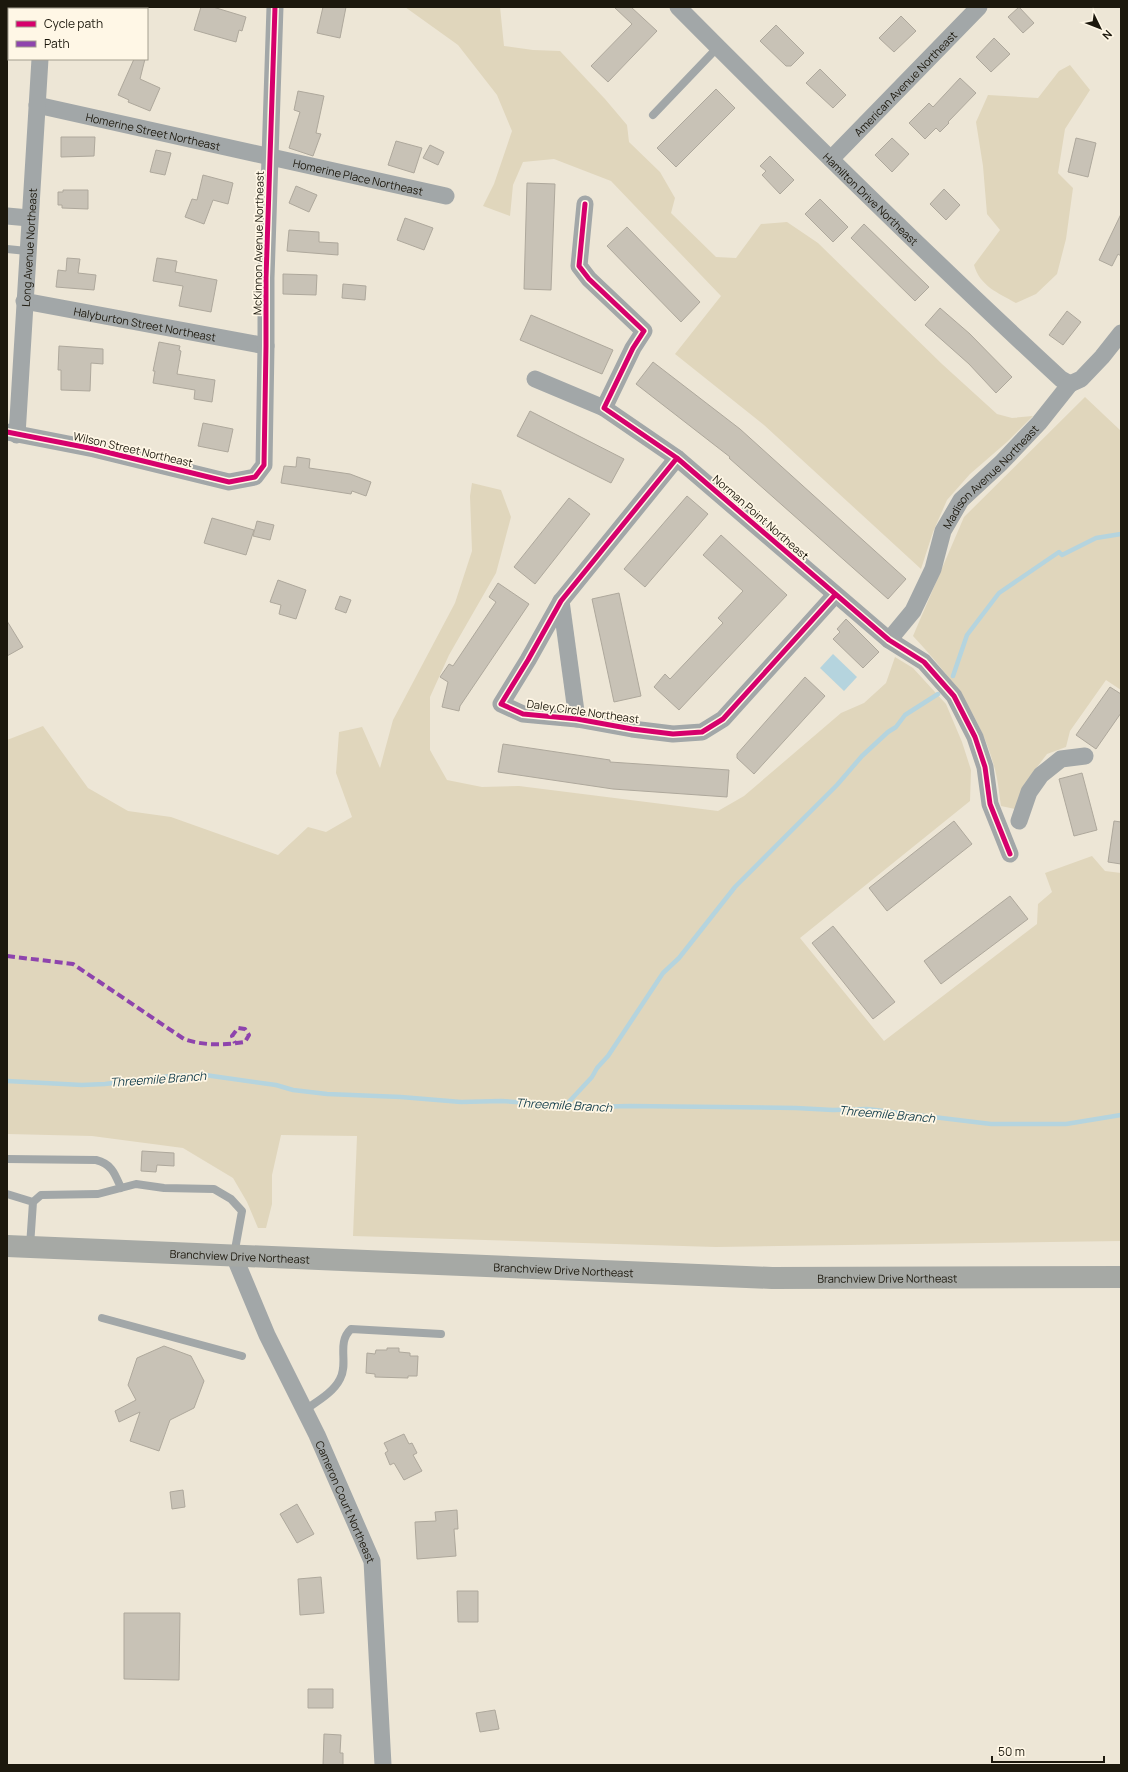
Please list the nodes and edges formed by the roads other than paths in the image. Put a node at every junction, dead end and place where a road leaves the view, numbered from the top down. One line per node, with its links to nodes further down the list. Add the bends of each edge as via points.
1 (275, 7): 8 (street, McKinnon Avenue Northeast)
2 (678, 7): 4 (street, Hamilton Drive Northeast)
3 (979, 7): 9 (street, American Avenue Northeast)
4 (718, 47): 7 (lane); 9 (street, Hamilton Drive Northeast)
5 (40, 60): 6 (street, Long Avenue Northeast)
6 (37, 104): 8 (street, Homerine Street Northeast); 13 (street, Long Avenue Northeast)
7 (653, 115)
8 (269, 157): 10 (street, Homerine Place Northeast); 18 (street, McKinnon Avenue Northeast)
9 (831, 159): 20 (street, Hamilton Drive Northeast, via 1006,328 1061,379)
10 (446, 196)
11 (585, 204): 21 (street, via 579,266 589,279 644,331)
12 (7, 216): 13 (street)
13 (29, 218): 15 (street, Long Avenue Northeast)
14 (7, 249): 15 (lane)
15 (27, 251): 16 (street, Long Avenue Northeast)
16 (24, 301): 18 (street, Halyburton Street Northeast); 22 (street, Long Avenue Northeast)
17 (1121, 333): 20 (street, Madison Avenue Northeast, via 1081,379)
18 (266, 346): 24 (street, McKinnon Avenue Northeast, via 264,464)
19 (535, 379): 21 (street, Norman Point Northeast)
20 (1070, 384): 27 (street, Madison Avenue Northeast, via 1039,423 961,500 943,531 933,569 913,611)
21 (604, 408): 23 (street, Norman Point Northeast)
22 (12, 434): 24 (street, Wilson Street Northeast, via 94,449 229,482)
23 (677, 458): 25 (street, Norman Point Northeast); 26 (street, Daley Circle Northeast)
24 (255, 477)
25 (836, 595): 27 (street, Norman Point Northeast); 28 (street, Daley Circle Northeast, via 723,719 702,732 673,734)
26 (561, 601): 28 (street); 28 (street, Daley Circle Northeast, via 501,704 523,714)
27 (889, 640): 29 (street, Norman Point Northeast, via 924,662 954,696 975,737 984,767 990,804 1010,854 1029,792 1041,775 1061,759)
28 (577, 719)
29 (1085, 756)
30 (7, 1159): 31 (lane, via 96,1160 110,1166)
31 (121, 1188): 33 (lane, via 98,1194 41,1195); 36 (lane, via 136,1184 164,1188 214,1189 231,1199 242,1211)
32 (7, 1194): 33 (lane)
33 (33, 1202): 35 (lane)
34 (7, 1246): 35 (main road, Branchview Drive Northeast)
35 (30, 1247): 36 (main road, Branchview Drive Northeast)
36 (234, 1256): 37 (main road, Branchview Drive Northeast, via 772,1278); 41 (street, Cameron Court Northeast, via 267,1335)
37 (1121, 1277)
38 (102, 1318): 40 (lane)
39 (441, 1334): 41 (lane, via 351,1329 343,1343 343,1371 340,1379 336,1386)
40 (242, 1356)
41 (305, 1410): 42 (street, Cameron Court Northeast, via 372,1561)
42 (383, 1765)

